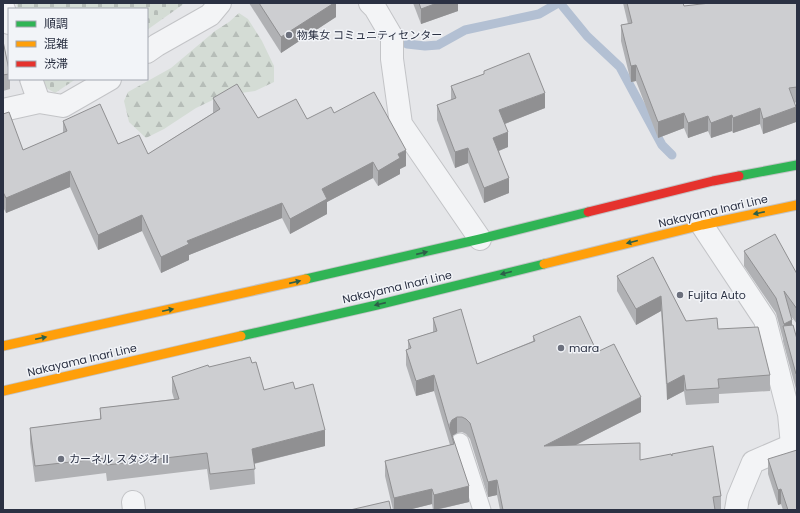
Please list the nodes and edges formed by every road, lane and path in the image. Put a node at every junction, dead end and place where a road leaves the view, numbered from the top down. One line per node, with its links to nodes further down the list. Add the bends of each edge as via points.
1 (220, 3): 5 (street, via 210,15)
2 (370, 3): 13 (street, via 376,8 392,37 392,59 402,124)
3 (3, 7): 4 (street)
4 (8, 20)
5 (148, 51)
6 (31, 80): 8 (street)
7 (108, 80): 8 (street, via 63,106)
8 (40, 102): 9 (street)
9 (3, 110)
10 (797, 165): 13 (main road, via 713,181)
11 (797, 205): 12 (main road, Nakayama Inari Line, one-way to 12)
12 (702, 225): 15 (main road, Nakayama Inari Line, one-way to 15, via 377,305); 17 (street, via 765,320)
13 (480, 239): 14 (main road, one-way to 13)
14 (3, 346)
15 (3, 391)
16 (460, 442): 18 (lane)
17 (794, 444): 19 (street, via 753,462 738,498)
18 (482, 510)
19 (736, 510)

